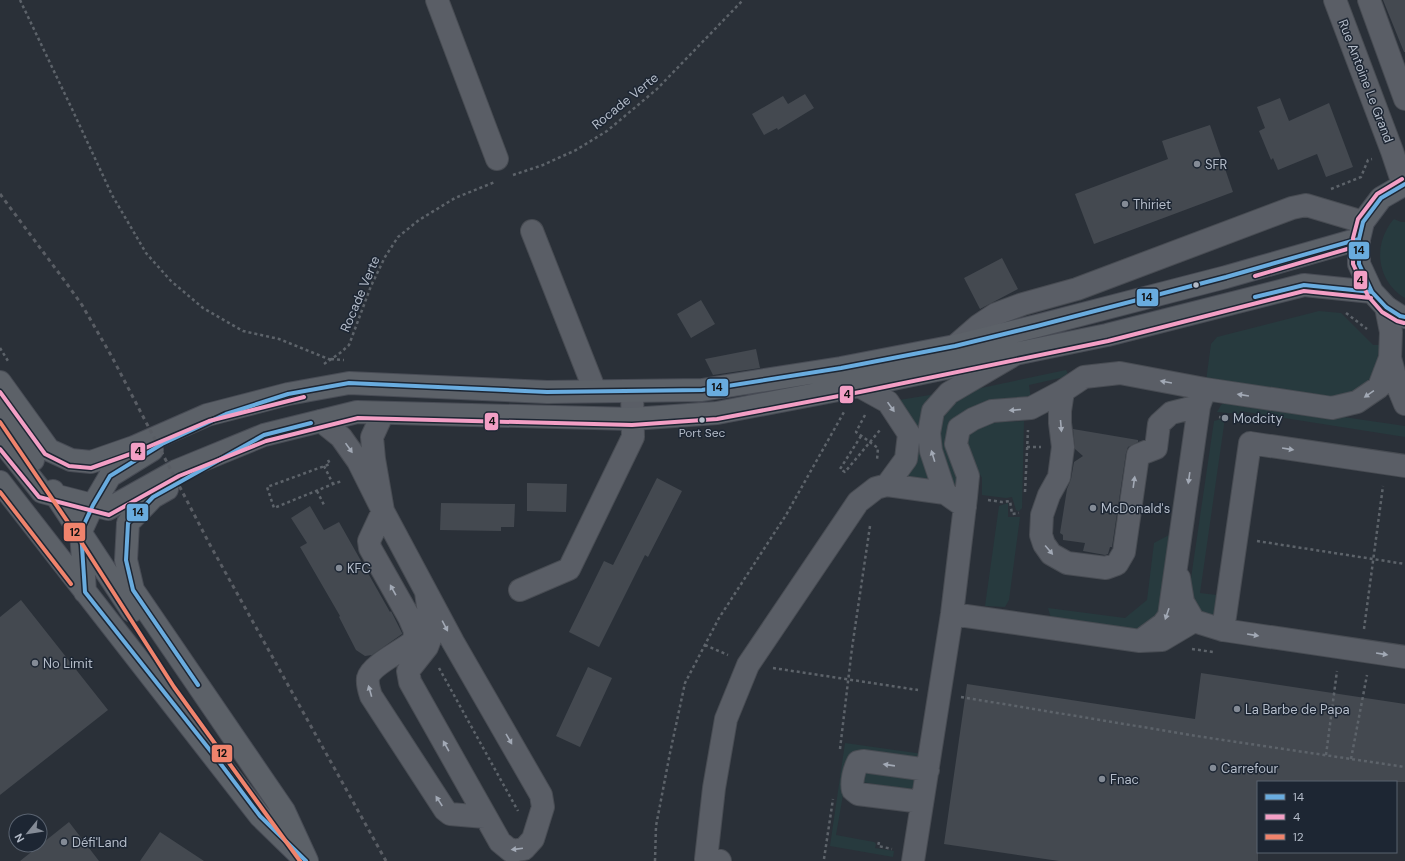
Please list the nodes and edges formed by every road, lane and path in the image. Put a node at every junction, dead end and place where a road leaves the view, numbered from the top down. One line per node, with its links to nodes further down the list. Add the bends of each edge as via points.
1 (20, 0): 23 (path, via 112,195 151,259 171,281 203,308 243,331 279,340)
2 (438, 0): 10 (street)
3 (743, 0): 10 (path, Rocade Verte, via 657,90 607,131 576,150 543,165)
4 (1335, 0): 8 (street, Rue Antoine Le Grand)
5 (1369, 0): 6 (street)
6 (1405, 99)
7 (1405, 108): 8 (street)
8 (1380, 118): 9 (street, Rue Antoine Le Grand)
9 (1392, 151): 11 (street, Rue Antoine Le Grand); 12 (path, via 1368,160 1361,177 1331,188)
10 (502, 172): 23 (path, Rocade Verte, via 419,220 398,237 371,286 349,345)
11 (1404, 184): 14 (main road, via 1381,198)
12 (1331, 196)
13 (532, 231): 29 (street)
14 (1361, 231): 15 (main road, via 1359,264); 19 (main road, via 1226,277); 19 (street, via 1330,211 1306,205 1292,208 1077,289 996,314)
15 (1379, 299): 17 (main road, via 1400,316); 21 (main road, via 1304,285 1107,335); 22 (street, via 1391,332)
16 (1343, 311): 18 (path)
17 (1405, 317)
18 (1373, 333)
19 (955, 346): 30 (main road, via 841,368 702,390)
20 (0, 348): 24 (path)
21 (1018, 353): 28 (main road); 55 (street, one-way to 21, via 931,451 929,433 933,411 949,392)
22 (1390, 358): 33 (street, one-way to 33, via 1379,387 1357,402 1332,408); 34 (street)
23 (331, 359): 25 (path, Rocade Verte); 27 (path)
24 (8, 361)
25 (323, 364)
26 (0, 382): 32 (main road, via 49,450 71,460 91,462 134,447 207,415)
27 (349, 384): 29 (main road, via 547,392); 32 (main road)
28 (859, 386): 38 (main road, via 717,413); 52 (street, one-way to 52, via 888,402 909,434 906,459); 76 (path, via 786,515 719,618)
29 (595, 391): 30 (main road)
30 (632, 391): 38 (street)
31 (1063, 391): 33 (street, one-way to 31, via 1120,373 1084,377); 33 (street, one-way to 33, via 1060,411 1063,447 1059,477 1042,515 1041,535 1051,554 1067,563 1106,568 1117,564 1124,552 1138,454 1156,448 1159,424 1171,413); 61 (street, one-way to 61, via 1031,408 992,411 959,428 956,444 968,476)
32 (288, 394): 59 (main road, via 226,414 162,444 110,476)
33 (1202, 397): 67 (street, one-way to 67)
34 (1405, 404)
35 (869, 409): 43 (path, via 856,432)
36 (0, 411): 57 (main road)
37 (383, 413): 38 (main road); 39 (main road, via 357,412); 63 (street, via 372,437)
38 (632, 419): 69 (street, via 633,437 569,569)
39 (321, 421): 42 (main road); 44 (street)
40 (1028, 427): 56 (path)
41 (880, 430): 46 (path)
42 (264, 435): 59 (main road, via 176,471 108,509); 98 (main road, via 153,497 128,523 126,560 133,590 284,811)
43 (861, 436): 46 (path); 46 (path, via 840,469 846,472)
44 (341, 437): 49 (path, via 325,453 330,464); 63 (street, one-way to 63, via 358,461)
45 (0, 439): 57 (main road, via 42,492)
46 (870, 442): 47 (path)
47 (878, 448)
48 (1396, 465): 65 (street, one-way to 48, via 1250,443); 66 (path)
49 (324, 466): 51 (path); 54 (path, via 267,487 274,508)
50 (0, 482): 70 (main road)
51 (333, 484): 53 (path, via 342,481); 54 (path)
52 (881, 487): 55 (street); 80 (street, via 858,502); 84 (path, via 852,648)
53 (345, 488)
54 (317, 491): 60 (path)
55 (945, 493): 61 (street)
56 (1024, 495)
57 (57, 496): 59 (main road); 64 (main road)
58 (1002, 502): 62 (path, via 1010,501 1012,514)
59 (93, 505): 64 (main road)
60 (325, 507)
61 (965, 507): 72 (street)
62 (1024, 510)
63 (383, 511): 71 (street); 93 (street, one-way to 63, via 450,814 445,810 371,696 368,686 371,672 414,641 415,631 370,548 369,541)
64 (81, 531): 70 (main road); 98 (main road, via 179,683)
65 (1236, 538): 66 (path); 74 (street)
66 (1373, 559): 68 (path); 78 (path)
67 (1176, 563): 73 (street, via 1182,602); 75 (street, one-way to 75, via 1169,616)
68 (1405, 564)
69 (520, 590)
70 (85, 592): 98 (main road, via 260,816)
71 (426, 592): 93 (street, one-way to 71, via 410,682 408,671 427,647 432,634); 94 (street, one-way to 94, via 541,795 543,807)
72 (952, 614): 75 (street); 85 (street)
73 (1194, 621): 74 (street); 75 (street, via 1162,640)
74 (1223, 630): 78 (street, one-way to 78)
75 (1140, 642)
76 (705, 645): 77 (path); 99 (path, via 685,683 656,826)
77 (716, 650)
78 (1361, 651): 79 (street, one-way to 79)
79 (1405, 658)
80 (748, 665): 84 (path); 100 (street, via 726,719 714,788 706,859)
81 (439, 668): 94 (path)
82 (1337, 671): 87 (path)
83 (1367, 675): 88 (path)
84 (849, 680): 85 (path); 86 (path)
85 (939, 694): 87 (path); 90 (street)
86 (839, 750)
87 (1326, 755): 88 (path)
88 (1351, 759): 89 (path)
89 (1405, 766)
90 (928, 770): 92 (street); 92 (street, one-way to 92, via 863,761 855,766 852,786 858,794)
91 (833, 797): 97 (path)
92 (922, 802): 96 (street)
93 (486, 817): 94 (street, one-way to 93, via 524,848 511,851 500,842)
94 (533, 839)
95 (878, 842): 96 (path, via 878,846)
96 (905, 855)
97 (824, 859)
98 (307, 861)
99 (655, 861)
100 (720, 861)

